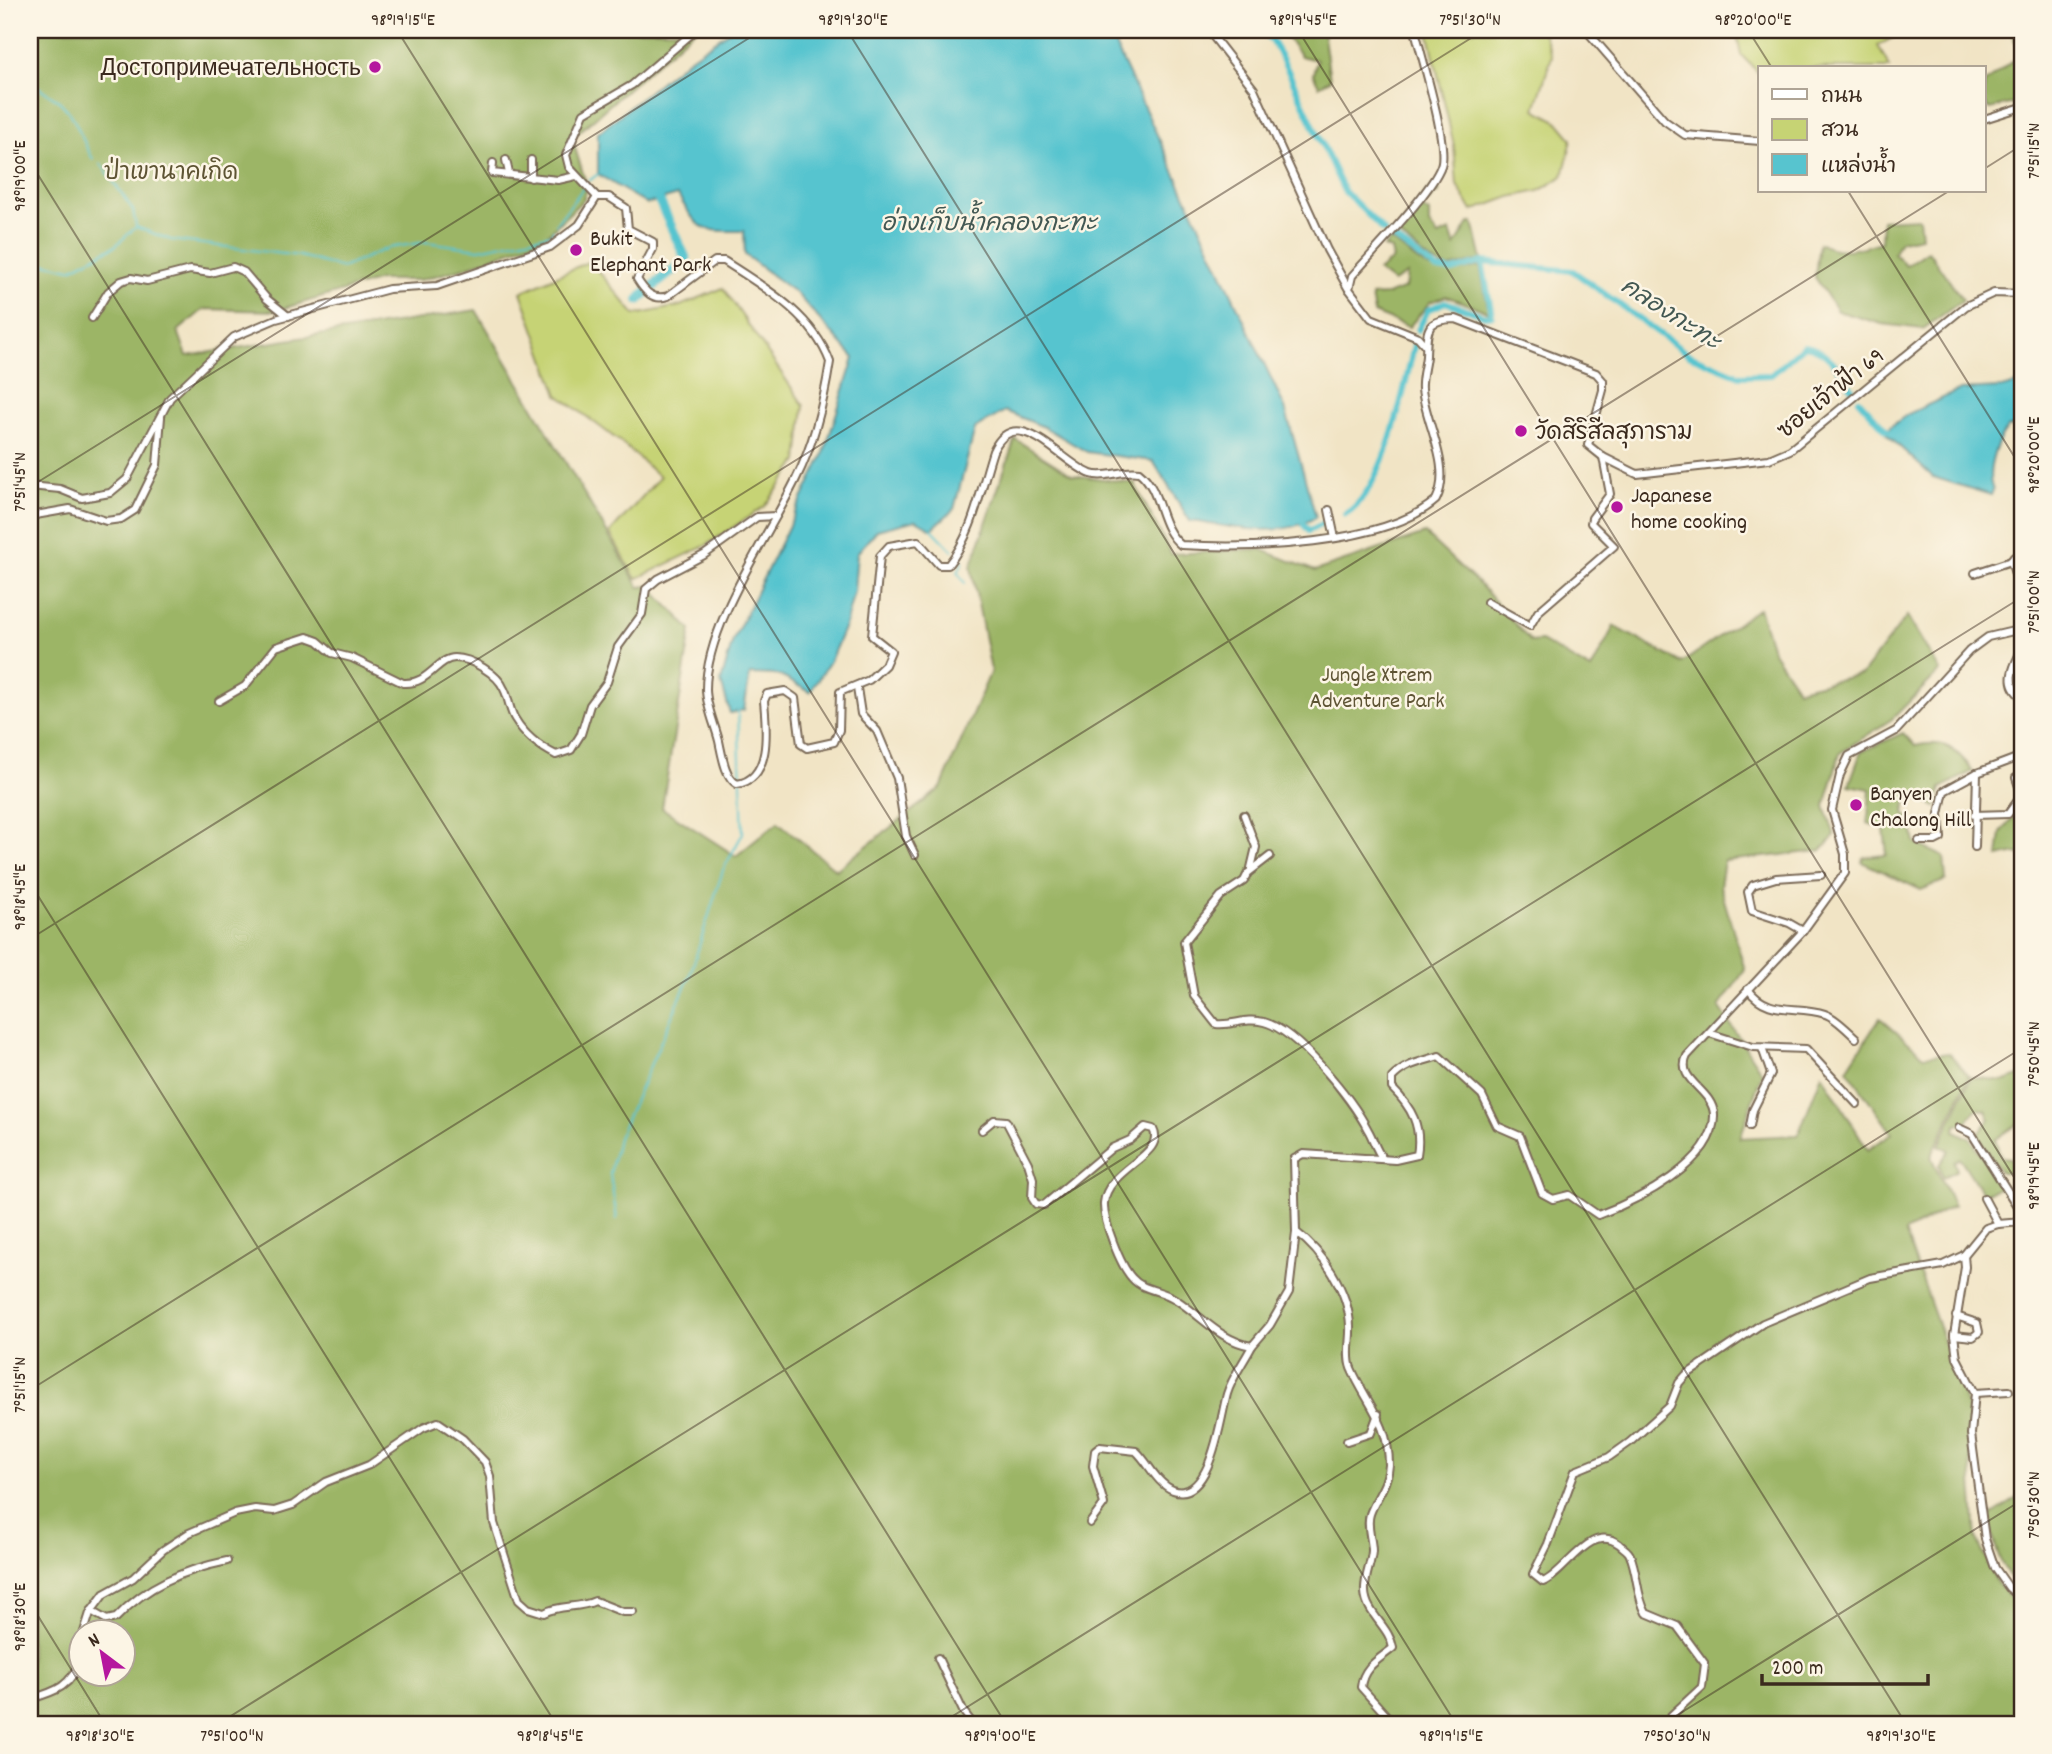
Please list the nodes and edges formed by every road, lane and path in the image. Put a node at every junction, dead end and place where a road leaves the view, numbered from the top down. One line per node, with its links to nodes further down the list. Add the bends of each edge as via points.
1 (696, 30): 12 (street, via 632,85 584,113 566,155)
2 (1208, 30): 15 (street, via 1254,89)
3 (1415, 30): 15 (street, via 1440,139 1441,166 1352,276)
4 (1586, 30): 7 (street, via 1665,121 1685,135)
5 (2022, 107): 6 (street)
6 (1986, 118)
7 (1758, 141)
8 (506, 160): 11 (street)
9 (531, 160): 13 (street)
10 (493, 163): 11 (street, via 492,173)
11 (509, 173): 13 (street)
12 (576, 176): 13 (street); 14 (street)
13 (531, 178)
14 (597, 197): 17 (street, via 579,225 550,247 437,286 389,289); 25 (street, via 619,201 626,208 628,229 653,242 637,279 650,295 668,296 715,261 724,261 789,306 826,351 830,362 816,427 797,478)
15 (1349, 289): 19 (street, via 1371,318 1418,337)
16 (2022, 295): 21 (street, ซอยเจ้าฟ้า 69, via 1994,293 1966,306 1790,450 1769,459 1637,474)
17 (289, 316): 18 (street, via 233,267 121,281); 22 (street, via 234,337 181,384 159,415 127,479 110,493 82,498 60,489)
18 (92, 318)
19 (1425, 345): 21 (street, via 1430,326 1438,319 1456,319 1596,373 1603,390 1588,445); 26 (street, via 1422,390 1440,491 1436,500 1396,522)
20 (161, 417): 24 (street, via 158,466 135,510 106,521 70,509)
21 (1603, 457): 29 (street, via 1609,494 1591,523 1614,546 1538,612 1530,626)
22 (30, 486)
23 (1329, 510): 26 (street)
24 (30, 516)
25 (776, 516): 32 (street, via 727,612 708,674 706,691 733,783 748,779 764,753 767,694 790,693 798,704 801,744 807,748 824,746 838,736 840,692); 34 (street, via 757,517 646,590 642,614 618,647 607,682 590,705 582,734 571,750 556,754 528,736 514,719 500,682 488,671 459,659 449,660 428,677 403,682 332,653 307,637 276,647 245,686)
26 (1335, 538): 32 (street, via 1299,545 1181,545 1171,537 1151,485 1139,472 1091,474 1017,430 998,439 961,544 948,565 939,565 918,541 889,546 880,556 872,636 891,651 885,665)
27 (1975, 573): 28 (street, via 2012,559)
28 (2022, 596)
29 (1487, 602)
30 (2022, 629): 46 (street, via 1989,637 1969,651 1896,731 1849,756 1832,810 1845,854 1845,873)
31 (2022, 649): 33 (street, via 2010,674 2013,688)
32 (858, 688): 42 (street, via 861,714 877,731 897,778 906,836)
33 (2022, 697)
34 (219, 701)
35 (2022, 756): 36 (street)
36 (1977, 773): 39 (street); 40 (street, via 1944,791 1939,841)
37 (2022, 775): 39 (street, via 2015,778 2022,795 2008,814)
38 (1244, 815): 44 (street, via 1256,847)
39 (1974, 816): 41 (street)
40 (1919, 841)
41 (1975, 847)
42 (915, 855)
43 (1270, 856): 44 (street)
44 (1248, 873): 55 (street, via 1200,918 1184,942 1194,996 1216,1024 1241,1019 1262,1022 1277,1026 1294,1039 1332,1078)
45 (1821, 875): 46 (street, via 1776,878 1753,885 1748,892 1752,911)
46 (1803, 931): 47 (street)
47 (1748, 989): 48 (street); 49 (street, via 1756,1001 1775,1008 1826,1014)
48 (1709, 1033): 50 (street); 55 (street, via 1683,1065 1714,1113 1705,1143 1678,1174 1598,1215 1569,1195 1553,1199 1542,1194 1520,1136 1497,1126 1482,1095 1438,1056 1400,1069 1392,1077 1392,1088 1414,1114 1420,1139 1412,1159)
49 (1856, 1038)
50 (1762, 1048): 51 (street, via 1806,1049); 52 (street, via 1771,1074)
51 (1857, 1104)
52 (1750, 1126)
53 (1959, 1128): 57 (street, via 1972,1134)
54 (982, 1130): 64 (street, via 994,1120 1006,1121 1028,1163 1032,1198 1044,1205 1112,1148 1145,1126 1153,1129 1155,1144 1118,1174 1105,1192 1104,1211 1121,1260 1144,1287 1174,1298 1206,1325)
55 (1383, 1159): 60 (street, via 1303,1154 1294,1159)
56 (1984, 1198): 59 (street)
57 (2022, 1214)
58 (2022, 1222): 59 (street)
59 (1998, 1224): 61 (street, via 1980,1233)
60 (1296, 1232): 64 (street, via 1289,1292); 67 (street, via 1317,1251 1343,1296 1349,1312 1350,1366)
61 (1964, 1255): 62 (street); 80 (street, via 1943,1265 1870,1278 1763,1323 1686,1374 1670,1406 1630,1442 1575,1471 1533,1574 1544,1582 1552,1578 1584,1546 1600,1539 1611,1538 1629,1552 1646,1613 1677,1626 1705,1664 1702,1687)
62 (1956, 1316): 63 (street); 63 (street, via 1977,1323 1979,1332 1973,1337)
63 (1954, 1335): 66 (street, via 1957,1358)
64 (1252, 1346): 69 (street, via 1233,1378 1210,1462 1196,1484 1180,1492 1172,1489 1162,1484 1136,1451 1100,1447 1093,1466 1104,1504)
65 (2009, 1391): 66 (street)
66 (1975, 1393): 71 (street, via 1971,1434 1985,1539 1995,1568)
67 (1378, 1414): 68 (street, via 1371,1433); 79 (street, via 1389,1464 1386,1484 1370,1515 1372,1555 1365,1595 1393,1648 1371,1664 1360,1687)
68 (1347, 1441)
69 (1090, 1523)
70 (227, 1561): 72 (street, via 161,1582 116,1618 107,1620)
71 (2022, 1600)
72 (91, 1611): 73 (street, via 104,1594 133,1578 189,1533 235,1513 293,1505 326,1482 369,1465 438,1422 485,1462 494,1523 519,1600 544,1613 595,1601); 74 (street)
73 (633, 1612)
74 (89, 1618)
75 (937, 1658): 78 (street)
76 (66, 1683): 77 (street, via 59,1690)
77 (30, 1699)
78 (973, 1724)
79 (1394, 1724)
80 (1662, 1724)

